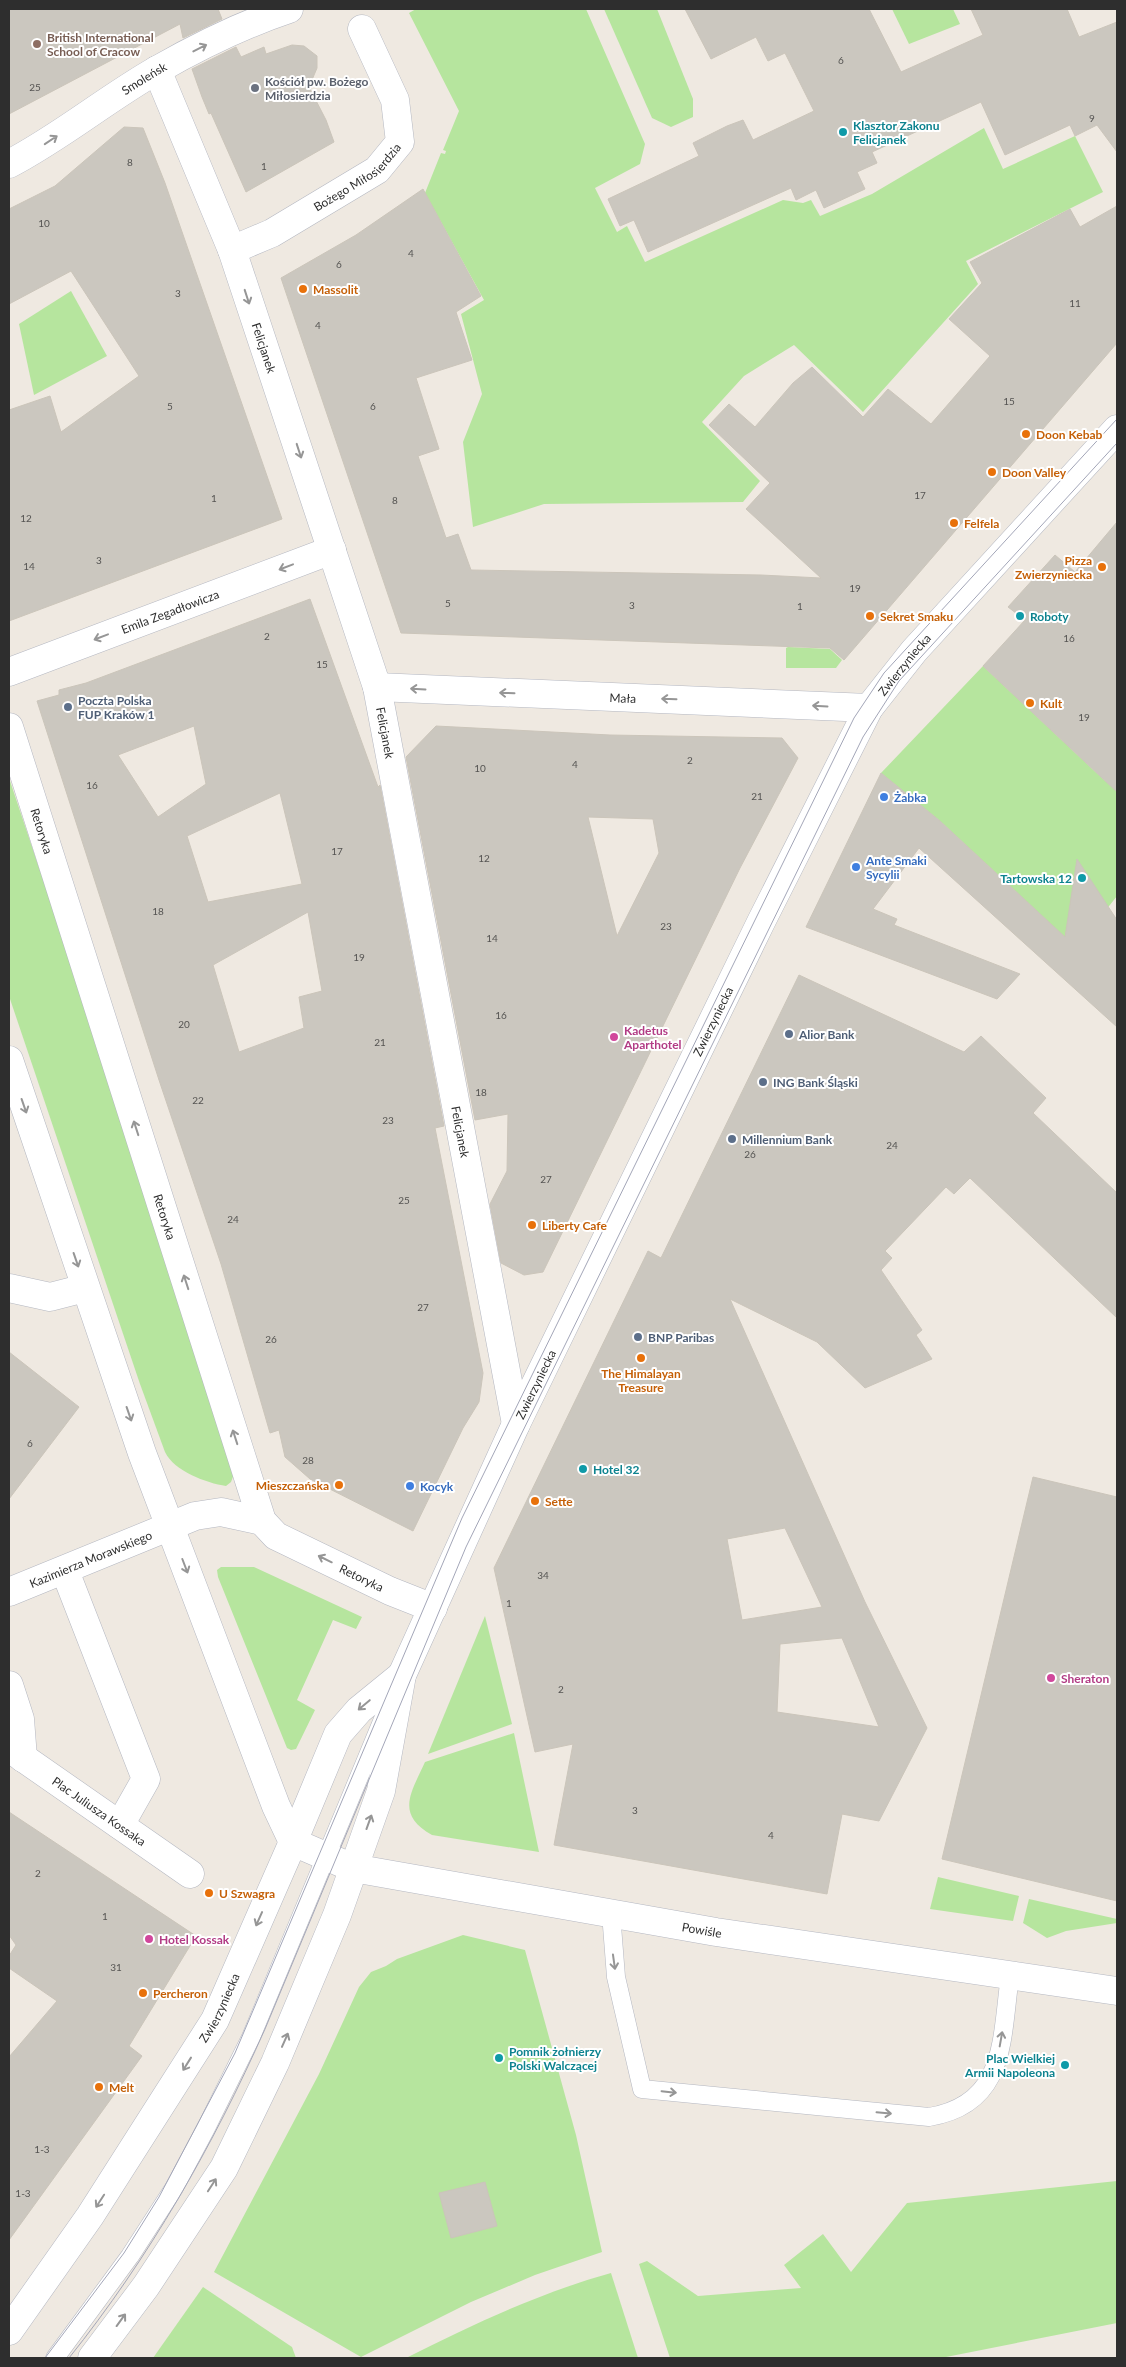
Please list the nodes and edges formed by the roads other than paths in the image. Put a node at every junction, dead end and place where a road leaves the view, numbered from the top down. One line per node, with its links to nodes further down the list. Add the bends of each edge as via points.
1 (289, 9): 3 (street, Smoleńsk, one-way to 1, via 259,19)
2 (362, 29): 5 (street, Bożego Miłosierdzia, via 395,100 400,142 377,170 272,233)
3 (156, 70): 4 (street, Smoleńsk, one-way to 3, via 38,149); 5 (street, Felicjanek)
4 (9, 164)
5 (232, 250): 7 (street, Felicjanek, one-way to 7)
6 (1117, 429): 10 (street, Zwierzyniecka, via 914,651)
7 (332, 550): 8 (street, Emila Zegadłowicza, one-way to 8); 9 (street, Felicjanek)
8 (9, 672)
9 (377, 687): 10 (street, Mała, one-way to 9); 15 (street, Felicjanek)
10 (869, 708): 15 (street, Zwierzyniecka)
11 (9, 727): 16 (street, Retoryka, one-way to 11)
12 (9, 1060): 14 (street, one-way to 14)
13 (9, 1288): 14 (street, via 50,1297)
14 (85, 1288): 17 (street, one-way to 17)
15 (516, 1424): 20 (street, Zwierzyniecka)
16 (262, 1522): 17 (street, Kazimierza Morawskiego, via 221,1512); 20 (street, Retoryka, one-way to 16, via 276,1536)
17 (170, 1525): 18 (street, Kazimierza Morawskiego); 25 (street, one-way to 25, via 276,1806)
18 (65, 1571): 19 (street, Kazimierza Morawskiego); 24 (street, via 146,1779)
19 (9, 1592)
20 (433, 1608): 21 (street, Zwierzyniecka)
21 (402, 1675): 25 (street, Zwierzyniecka, one-way to 25, via 358,1710 338,1734); 26 (lane); 27 (street, Zwierzyniecka, one-way to 21, via 385,1775)
22 (9, 1685): 23 (street, via 20,1719)
23 (16, 1753): 24 (street, Plac Juliusza Kossaka)
24 (120, 1825): 28 (street, Plac Juliusza Kossaka)
25 (293, 1842): 26 (street, Powiśle); 32 (street, Zwierzyniecka, one-way to 32, via 214,2020 90,2216)
26 (326, 1858): 27 (street, Powiśle); 33 (lane, via 251,2037 174,2188 130,2256)
27 (353, 1868): 29 (street, Powiśle); 34 (street, Zwierzyniecka, one-way to 27, via 146,2286 224,2168 309,1985)
28 (190, 1874)
29 (611, 1913): 30 (street, Powiśle); 30 (lane, one-way to 30, via 616,1977 642,2089 929,2117 943,2115 975,2098 992,2076)
30 (1010, 1976): 31 (street, Powiśle)
31 (1117, 1991)
32 (9, 2331)
33 (55, 2358)
34 (92, 2358)

